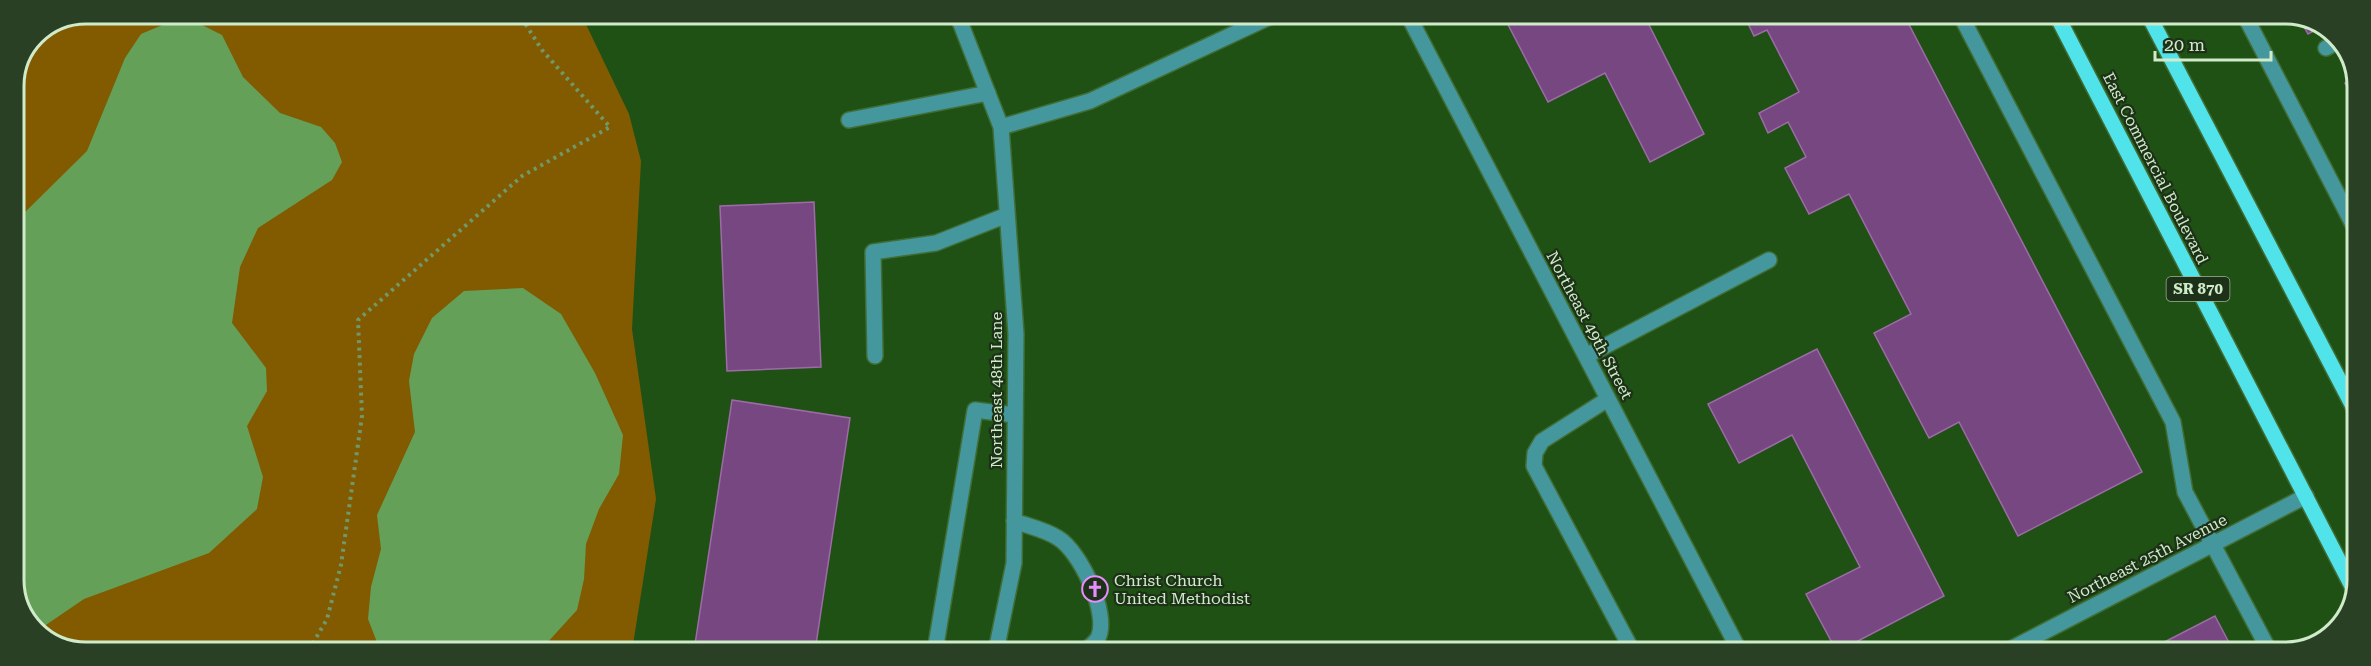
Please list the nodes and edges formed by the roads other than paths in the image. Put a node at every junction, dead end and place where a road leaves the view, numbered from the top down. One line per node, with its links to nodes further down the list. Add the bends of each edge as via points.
1 (961, 24): 10 (street, Northeast 48th Lane)
2 (1255, 24): 12 (street, via 1090,101)
3 (1413, 24): 17 (street, Northeast 49th Street)
4 (1966, 24): 23 (street, via 2173,422 2185,492)
5 (2061, 24): 21 (main road, East Commercial Boulevard / SR 870)
6 (2153, 24): 18 (main road)
7 (2249, 24): 13 (street)
8 (2331, 45): 9 (street)
9 (2326, 48)
10 (988, 93): 11 (street); 12 (street, Northeast 48th Lane)
11 (849, 120)
12 (1001, 127): 14 (street, Northeast 48th Lane)
13 (2347, 213)
14 (1007, 215): 16 (street, via 936,243 873,252); 20 (street, Northeast 48th Lane, via 1016,334)
15 (1769, 260): 17 (street)
16 (875, 356)
17 (1586, 356): 19 (street, Northeast 49th Street)
18 (2347, 395)
19 (1608, 399): 28 (street, via 1542,441 1535,453 1534,466); 29 (street, Northeast 49th Street)
20 (1015, 415): 22 (street, Northeast 48th Lane); 25 (street, via 975,410)
21 (2306, 496): 23 (street, Northeast 25th Avenue); 24 (main road, East Commercial Boulevard / SR 870)
22 (1014, 521): 26 (street, Northeast 48th Lane, via 1014,562); 27 (street, via 1058,538 1070,548 1088,577 1101,621)
23 (2213, 545): 30 (street, Northeast 25th Avenue); 31 (street)
24 (2347, 576)
25 (936, 642)
26 (998, 642)
27 (1094, 642)
28 (1628, 642)
29 (1735, 642)
30 (2024, 642)
31 (2262, 642)

